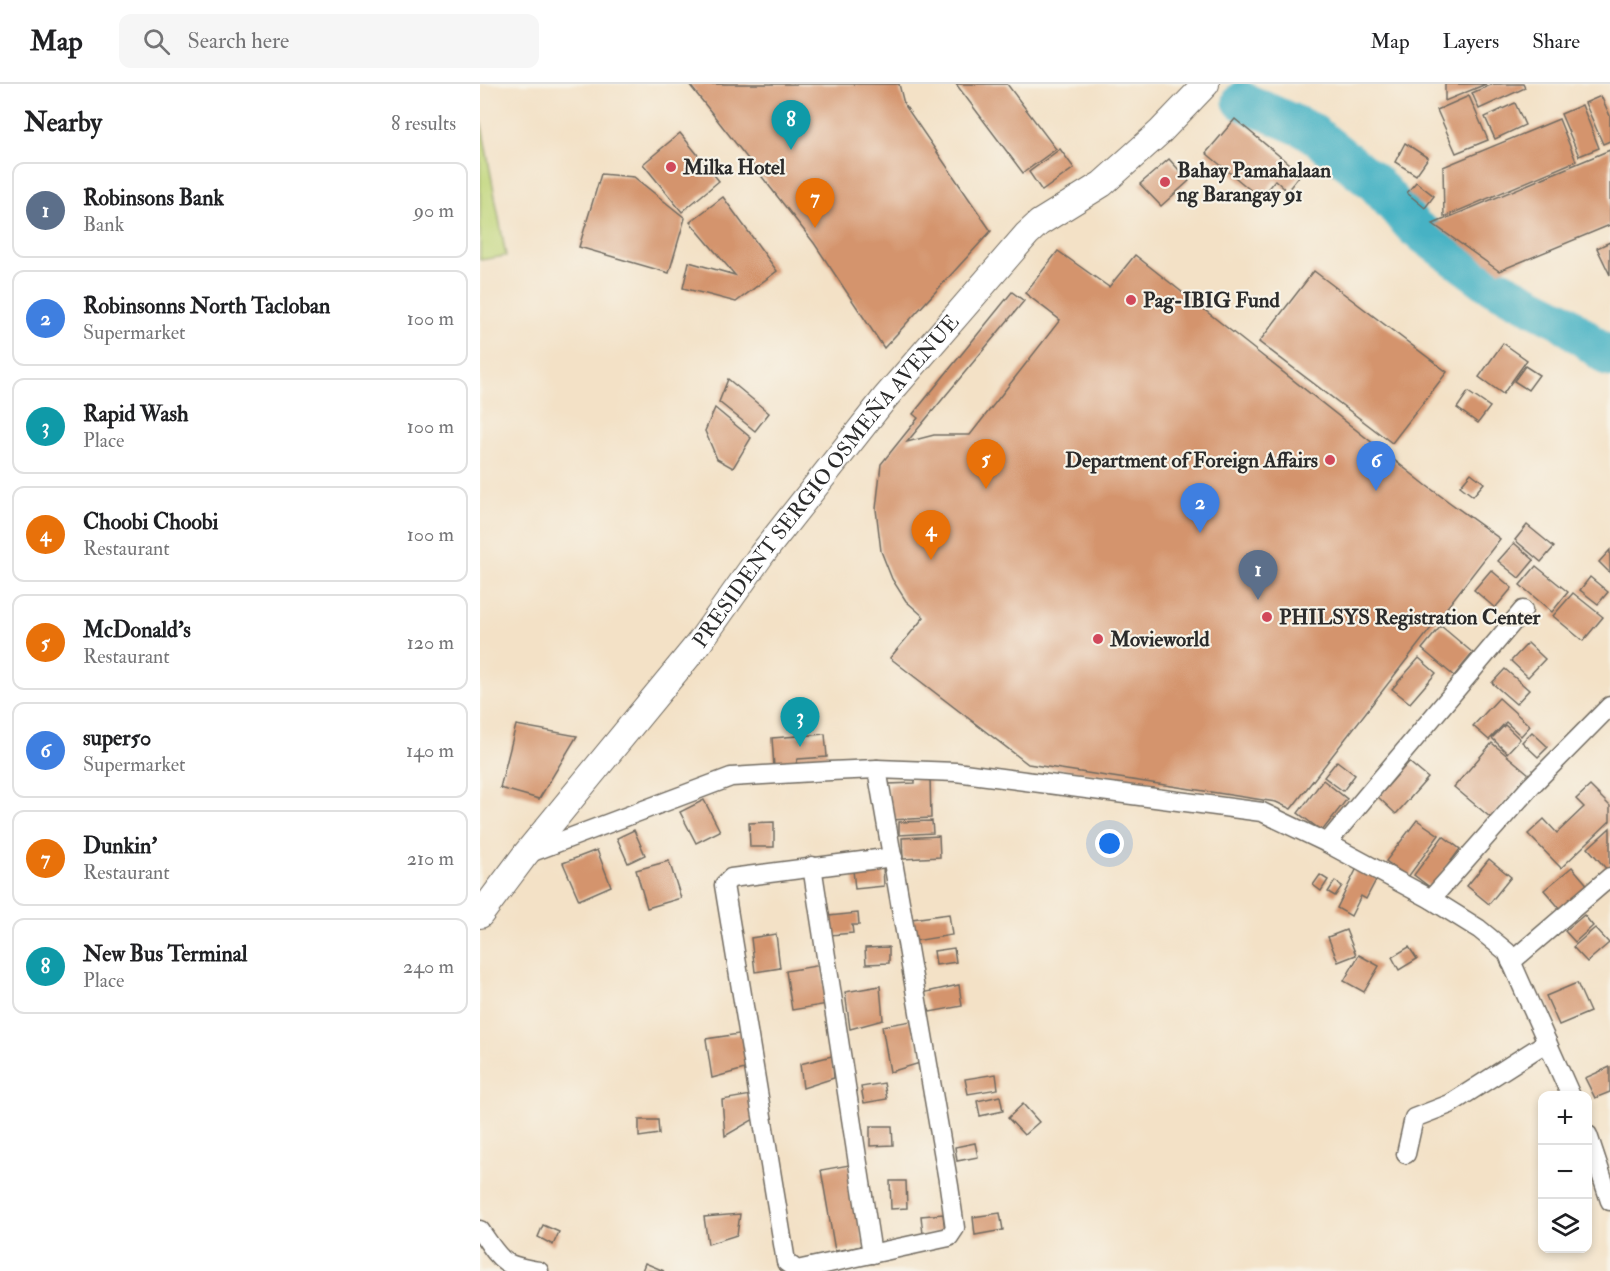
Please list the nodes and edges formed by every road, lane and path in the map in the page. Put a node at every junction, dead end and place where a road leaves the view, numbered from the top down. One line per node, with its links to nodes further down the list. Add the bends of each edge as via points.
1 (1206, 84): 6 (main road, PRESIDENT SERGIO OSMEÑA AVENUE, via 1102,184 1027,234 885,398 762,554 699,643)
2 (1523, 610): 5 (street)
3 (1610, 706): 10 (street, via 1531,786)
4 (878, 769): 5 (street, via 956,772 1262,812); 6 (street, via 731,777); 7 (street)
5 (1327, 843): 10 (street)
6 (525, 855): 11 (main road, PRESIDENT SERGIO OSMEÑA AVENUE)
7 (893, 857): 8 (street); 19 (street, via 955,1228 949,1237)
8 (812, 866): 19 (street); 21 (street, via 731,878 724,885 786,1262)
9 (1610, 877): 12 (street)
10 (1431, 899): 12 (street, via 1486,935 1507,952)
11 (484, 903)
12 (1511, 962): 13 (street)
13 (1547, 1042): 14 (street); 16 (street, via 1450,1104 1414,1118)
14 (1569, 1091)
15 (1590, 1145): 17 (street)
16 (1406, 1154)
17 (1610, 1201)
18 (480, 1230): 20 (street, via 501,1261)
19 (872, 1254): 21 (street)
20 (539, 1271)
21 (796, 1271)

